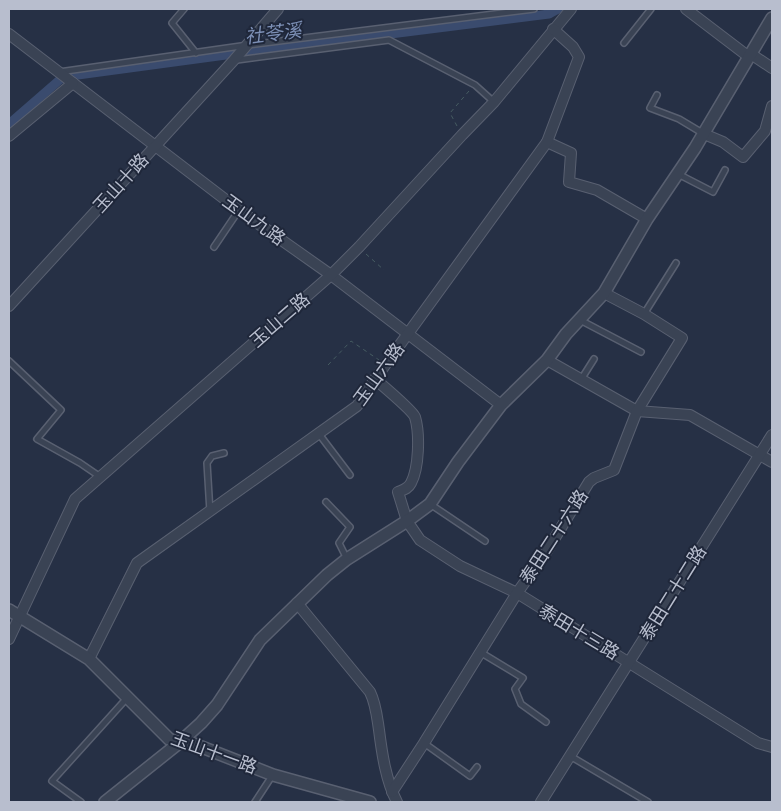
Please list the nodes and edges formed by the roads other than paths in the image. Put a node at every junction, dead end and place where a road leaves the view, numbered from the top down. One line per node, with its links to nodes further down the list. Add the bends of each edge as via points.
1 (184, 9): 12 (lane, via 172,22)
2 (278, 9): 11 (street)
3 (534, 9): 11 (lane)
4 (571, 9): 8 (street, 玉山二路)
5 (650, 9): 10 (lane)
6 (686, 9): 13 (street)
7 (772, 18): 13 (street)
8 (553, 29): 19 (street, 玉山二路); 23 (street, 玉山六路, via 577,51 579,57)
9 (9, 34): 16 (street, 玉山九路)
10 (624, 43)
11 (248, 45): 12 (lane); 14 (street, 玉山十路)
12 (196, 53): 16 (lane)
13 (750, 56): 15 (street); 21 (street)
14 (234, 60): 19 (lane, via 389,40 475,85); 24 (street, 玉山十路)
15 (772, 68)
16 (61, 74): 17 (street, 玉山九路)
17 (73, 83): 22 (street); 24 (street, 玉山九路)
18 (657, 96): 21 (lane, via 650,108 679,119)
19 (494, 102): 31 (street, 玉山二路)
20 (772, 106): 21 (street, via 765,131 743,157 723,142)
21 (704, 134): 26 (street)
22 (9, 136)
23 (547, 142): 28 (street, via 572,152 569,182 597,190); 36 (street, 玉山六路)
24 (155, 146): 27 (street, 玉山九路); 33 (street, 玉山十路)
25 (725, 170): 26 (lane, via 713,192)
26 (678, 174): 28 (street)
27 (239, 210): 29 (lane); 31 (street, 玉山九路)
28 (646, 219): 32 (street)
29 (214, 247)
30 (676, 263): 34 (lane)
31 (331, 275): 36 (street, 玉山九路); 51 (street, 玉山二路)
32 (604, 293): 34 (street, 泰田二十六路); 35 (street)
33 (9, 306)
34 (644, 314): 44 (street, 泰田二十六路, via 682,338)
35 (579, 319): 37 (lane); 40 (street)
36 (408, 334): 42 (street, 玉山六路); 43 (street, 玉山九路)
37 (641, 352)
38 (594, 359): 41 (lane)
39 (9, 360): 51 (lane, via 61,410 38,438)
40 (547, 360): 41 (street); 43 (street)
41 (582, 378): 44 (street)
42 (375, 379): 45 (street, 玉山六路, via 358,406); 55 (street, 泰田十三路, via 414,416 418,444 416,466 411,483 398,492)
43 (501, 405): 53 (street)
44 (637, 410): 48 (street, via 690,415); 58 (street, 泰田二十六路, via 614,470 589,482)
45 (319, 434): 50 (lane); 54 (street, 玉山六路)
46 (772, 435): 48 (street, 泰田二十二路)
47 (224, 453): 54 (lane, via 212,456 208,463)
48 (760, 455): 49 (street); 65 (street, 泰田二十二路)
49 (772, 462)
50 (350, 475)
51 (99, 476): 61 (street, 玉山二路, via 75,499)
52 (326, 502): 57 (lane, via 350,528 339,543)
53 (430, 504): 55 (street); 56 (lane)
54 (210, 512): 64 (street, 玉山六路, via 137,563)
55 (407, 521): 57 (street); 58 (street, 泰田十三路, via 420,540 444,556)
56 (486, 541)
57 (346, 558): 59 (street)
58 (517, 593): 63 (street, 泰田二十六路); 65 (street, 泰田十三路)
59 (297, 603): 68 (street, via 260,640 217,705); 74 (street, via 375,701)
60 (9, 610): 61 (street, 玉山十一路)
61 (19, 617): 62 (street, 玉山二路); 64 (street, 玉山十一路)
62 (9, 639)
63 (480, 652): 67 (lane, via 523,678 514,690 521,704); 69 (street, 泰田二十六路)
64 (89, 659): 66 (street, 玉山十一路)
65 (630, 662): 70 (street, 泰田十三路, via 758,743); 71 (street, 泰田二十二路)
66 (127, 697): 68 (street, 玉山十一路, via 169,739); 75 (lane, via 52,781)
67 (546, 722)
68 (179, 743): 73 (street, 玉山十一路, via 194,744); 76 (street)
69 (424, 743): 72 (lane, via 470,776); 74 (street, 泰田二十六路)
70 (772, 747)
71 (570, 756): 80 (street, 泰田二十二路); 81 (lane)
72 (477, 767)
73 (273, 775): 77 (lane); 78 (street, 玉山十一路)
74 (392, 792): 79 (street)
75 (81, 802)
76 (105, 802)
77 (255, 802)
78 (370, 802)
79 (397, 802)
80 (542, 802)
81 (648, 802)

